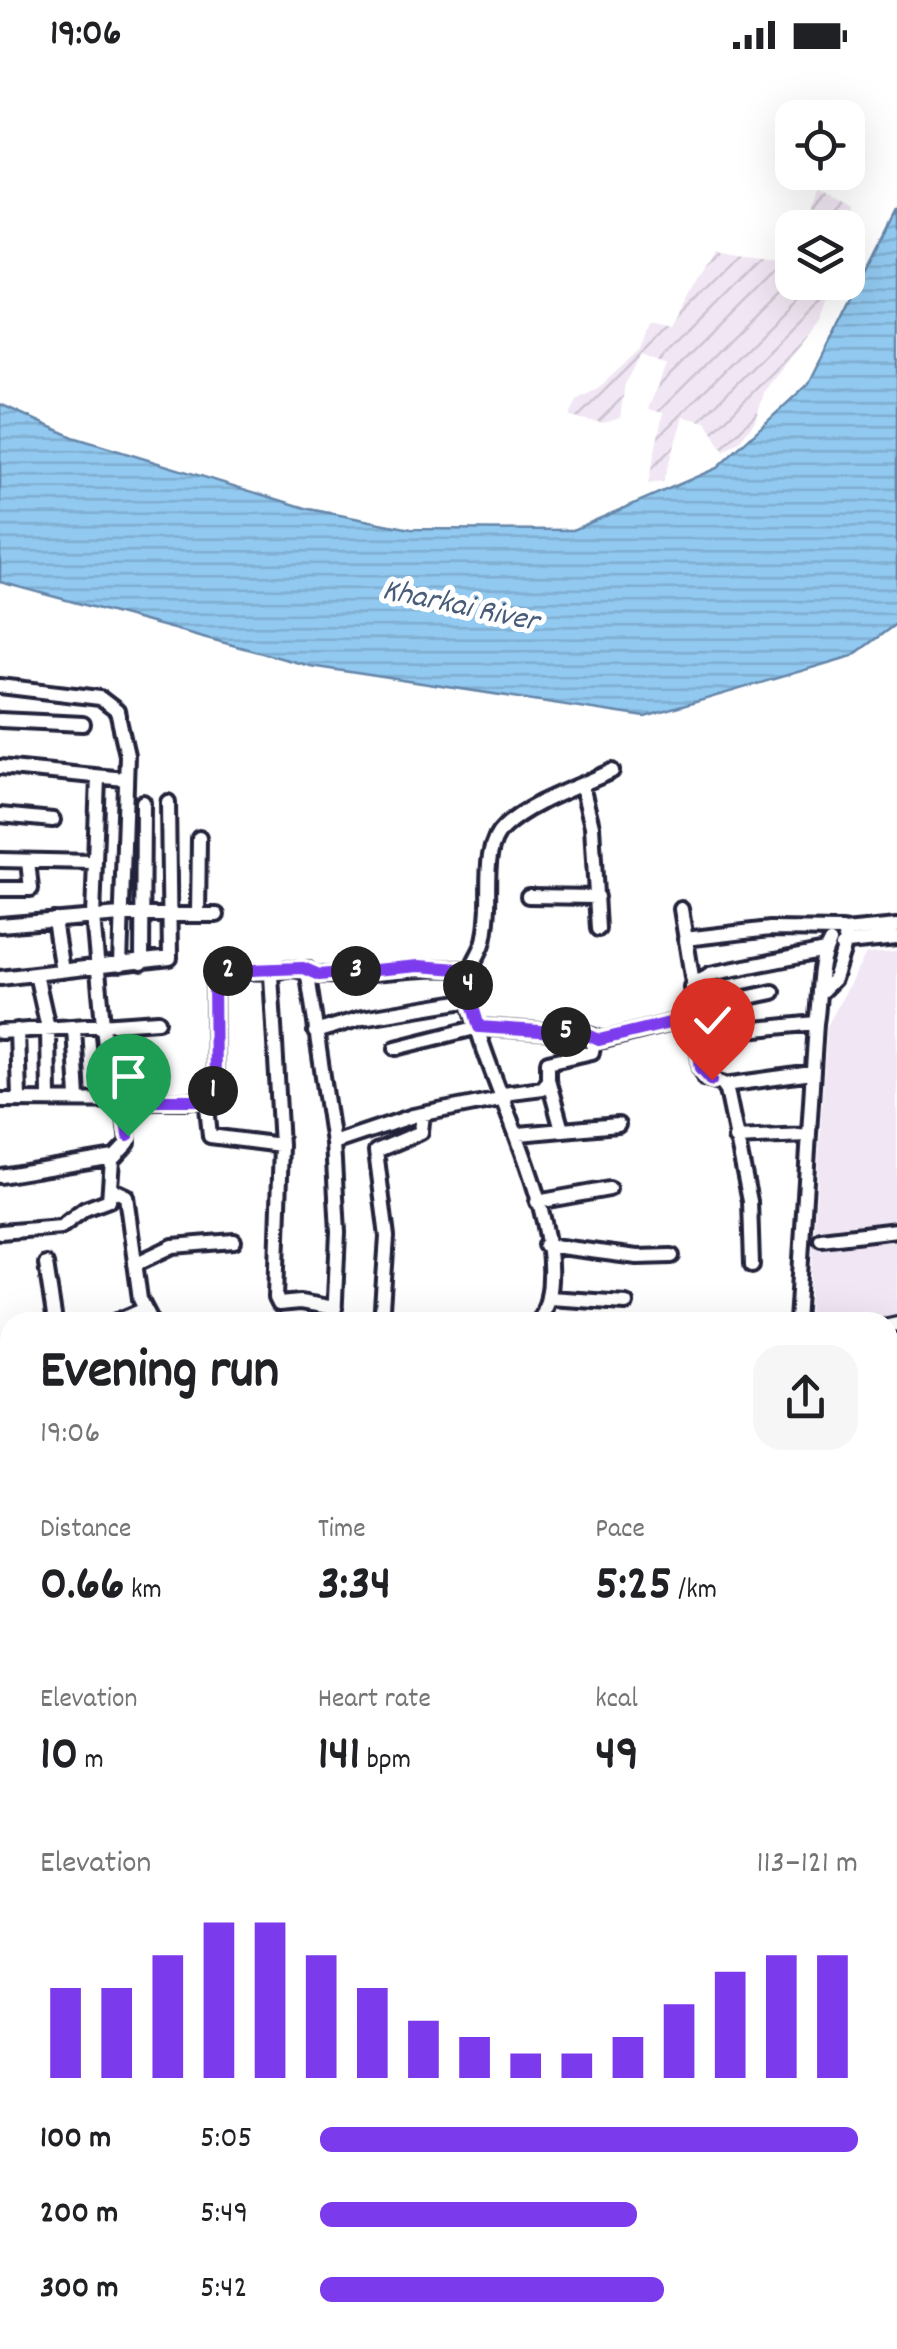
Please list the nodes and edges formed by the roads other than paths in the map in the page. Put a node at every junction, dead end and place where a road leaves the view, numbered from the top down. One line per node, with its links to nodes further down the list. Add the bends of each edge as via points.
1 (0, 686): 7 (street, via 114,704 126,746)
2 (0, 720): 3 (street)
3 (83, 724)
4 (0, 766): 6 (street)
5 (612, 771): 8 (street)
6 (98, 776): 7 (street); 16 (street)
7 (125, 780): 21 (street)
8 (582, 786): 19 (street); 38 (street, via 521,814 494,840 486,934)
9 (143, 802): 22 (street)
10 (168, 802): 23 (street)
11 (0, 815): 12 (street)
12 (53, 820)
13 (199, 838): 24 (street)
14 (0, 860): 15 (street)
15 (28, 861): 16 (street); 17 (street, via 31,889)
16 (93, 862): 26 (street)
17 (0, 890)
18 (528, 896): 19 (street)
19 (597, 897): 30 (street)
20 (681, 909): 32 (street)
21 (120, 915): 22 (street); 26 (street); 35 (street)
22 (139, 915): 23 (street); 34 (street)
23 (170, 915): 24 (street); 34 (street, via 170,958)
24 (198, 915): 25 (street)
25 (218, 915)
26 (94, 917): 27 (street); 36 (street)
27 (54, 920): 28 (street); 39 (street)
28 (0, 925)
29 (897, 926): 33 (street)
30 (598, 929)
31 (897, 938): 33 (street)
32 (684, 939): 33 (street, via 801,927); 43 (street)
33 (837, 941): 43 (street); 44 (street, via 820,974); 44 (street, via 834,979)
34 (142, 963): 35 (street)
35 (120, 966): 36 (street)
36 (96, 968): 39 (street); 50 (street)
37 (307, 969): 38 (street, via 319,975 419,966); 40 (street); 56 (street)
38 (471, 970): 46 (street)
39 (62, 971): 41 (street)
40 (274, 972): 64 (street, via 225,971 214,977 215,1087); 77 (street)
41 (36, 974): 42 (street); 53 (street)
42 (0, 978)
43 (693, 982): 47 (street)
44 (822, 991): 49 (street)
45 (773, 992): 47 (street)
46 (471, 1000): 52 (street); 56 (street)
47 (693, 1013): 57 (street); 58 (street)
48 (158, 1021): 50 (street)
49 (816, 1023): 57 (street); 60 (street)
50 (102, 1025): 51 (street); 68 (street)
51 (74, 1027): 53 (street); 67 (street)
52 (479, 1027): 58 (street); 59 (street); 63 (street)
53 (48, 1028): 54 (street); 66 (street)
54 (17, 1030): 55 (street); 65 (street)
55 (0, 1032)
56 (315, 1032): 76 (street)
57 (696, 1034): 62 (street, via 703,1074)
58 (595, 1039): 61 (street, via 592,1052 548,1062)
59 (396, 1048)
60 (812, 1073): 62 (street); 74 (street)
61 (548, 1080): 63 (street, via 536,1090); 72 (street)
62 (725, 1086): 75 (street)
63 (504, 1096): 70 (street); 73 (street)
64 (206, 1097): 68 (street); 77 (street, via 210,1136)
65 (18, 1098): 66 (street); 69 (street)
66 (49, 1098): 67 (street)
67 (78, 1098): 68 (street)
68 (116, 1099): 78 (street, via 128,1142)
69 (0, 1100)
70 (423, 1114): 76 (street); 100 (street, via 420,1132 376,1151 387,1237)
71 (618, 1125): 72 (street)
72 (562, 1130): 73 (street)
73 (519, 1134): 82 (street)
74 (808, 1134): 75 (street); 102 (street)
75 (736, 1138): 91 (street, via 750,1201)
76 (333, 1143): 99 (street)
77 (280, 1145): 98 (street, via 277,1302)
78 (114, 1157): 79 (street); 80 (street)
79 (0, 1176)
80 (111, 1189): 84 (street, via 109,1200 61,1227); 90 (street, via 126,1196)
81 (609, 1189): 82 (street)
82 (537, 1202): 87 (street)
83 (897, 1230): 85 (street)
84 (0, 1232)
85 (821, 1239)
86 (234, 1242): 90 (street, via 173,1246)
87 (545, 1245): 88 (street); 92 (street)
88 (672, 1256)
89 (46, 1264): 95 (street)
90 (135, 1264): 94 (street)
91 (752, 1265)
92 (549, 1298): 93 (street); 101 (street)
93 (626, 1303)
94 (144, 1309): 96 (street); 97 (street)
95 (53, 1312)
96 (138, 1312)
97 (146, 1312)
98 (322, 1312)
99 (335, 1312)
100 (382, 1312)
101 (543, 1312)
102 (798, 1312)

